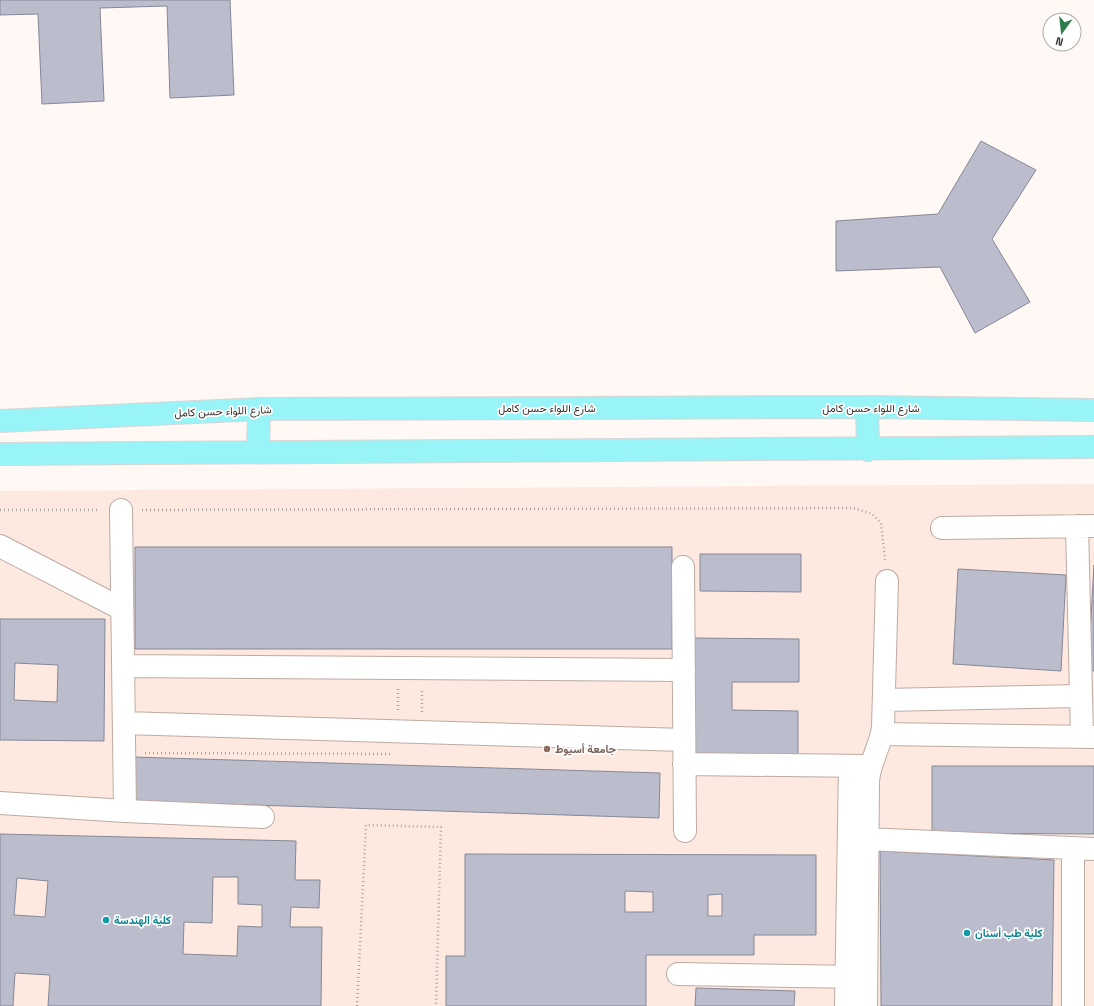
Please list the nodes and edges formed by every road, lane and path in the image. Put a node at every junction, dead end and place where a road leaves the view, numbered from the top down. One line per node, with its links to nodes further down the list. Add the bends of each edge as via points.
1 (866, 407): 2 (main road, شارع اللواء حسن كامل); 3 (main road, شارع اللواء حسن كامل); 6 (main road)
2 (259, 409): 4 (main road, شارع اللواء حسن كامل); 7 (main road)
3 (1094, 410)
4 (0, 421)
5 (1094, 447): 6 (main road)
6 (868, 450): 7 (main road)
7 (258, 452): 8 (main road)
8 (0, 454)
9 (0, 510): 10 (path)
10 (121, 510): 15 (path, via 853,508 872,514 881,523); 16 (lane)
11 (1085, 526): 12 (lane); 19 (lane)
12 (942, 528)
13 (0, 546): 16 (lane)
14 (683, 567): 18 (lane)
15 (887, 581): 20 (lane)
16 (122, 609): 17 (lane)
17 (123, 666): 18 (lane); 21 (lane)
18 (684, 670): 24 (lane)
19 (1080, 696): 20 (lane); 23 (lane)
20 (884, 700): 22 (lane)
21 (124, 723): 24 (lane); 28 (lane)
22 (882, 734): 23 (lane); 26 (lane)
23 (1088, 737)
24 (684, 740): 25 (lane)
25 (684, 764): 26 (lane); 30 (lane)
26 (860, 766): 31 (lane); 34 (lane)
27 (0, 803): 28 (lane)
28 (125, 811): 29 (lane)
29 (263, 816)
30 (685, 832)
31 (866, 839): 32 (lane); 34 (lane)
32 (1084, 849): 39 (lane)
33 (678, 974): 34 (lane)
34 (856, 977): 37 (lane); 38 (lane)
35 (357, 1006): 36 (path, via 366,825 441,827)
36 (436, 1006)
37 (846, 1006)
38 (866, 1006)
39 (1073, 1006)

